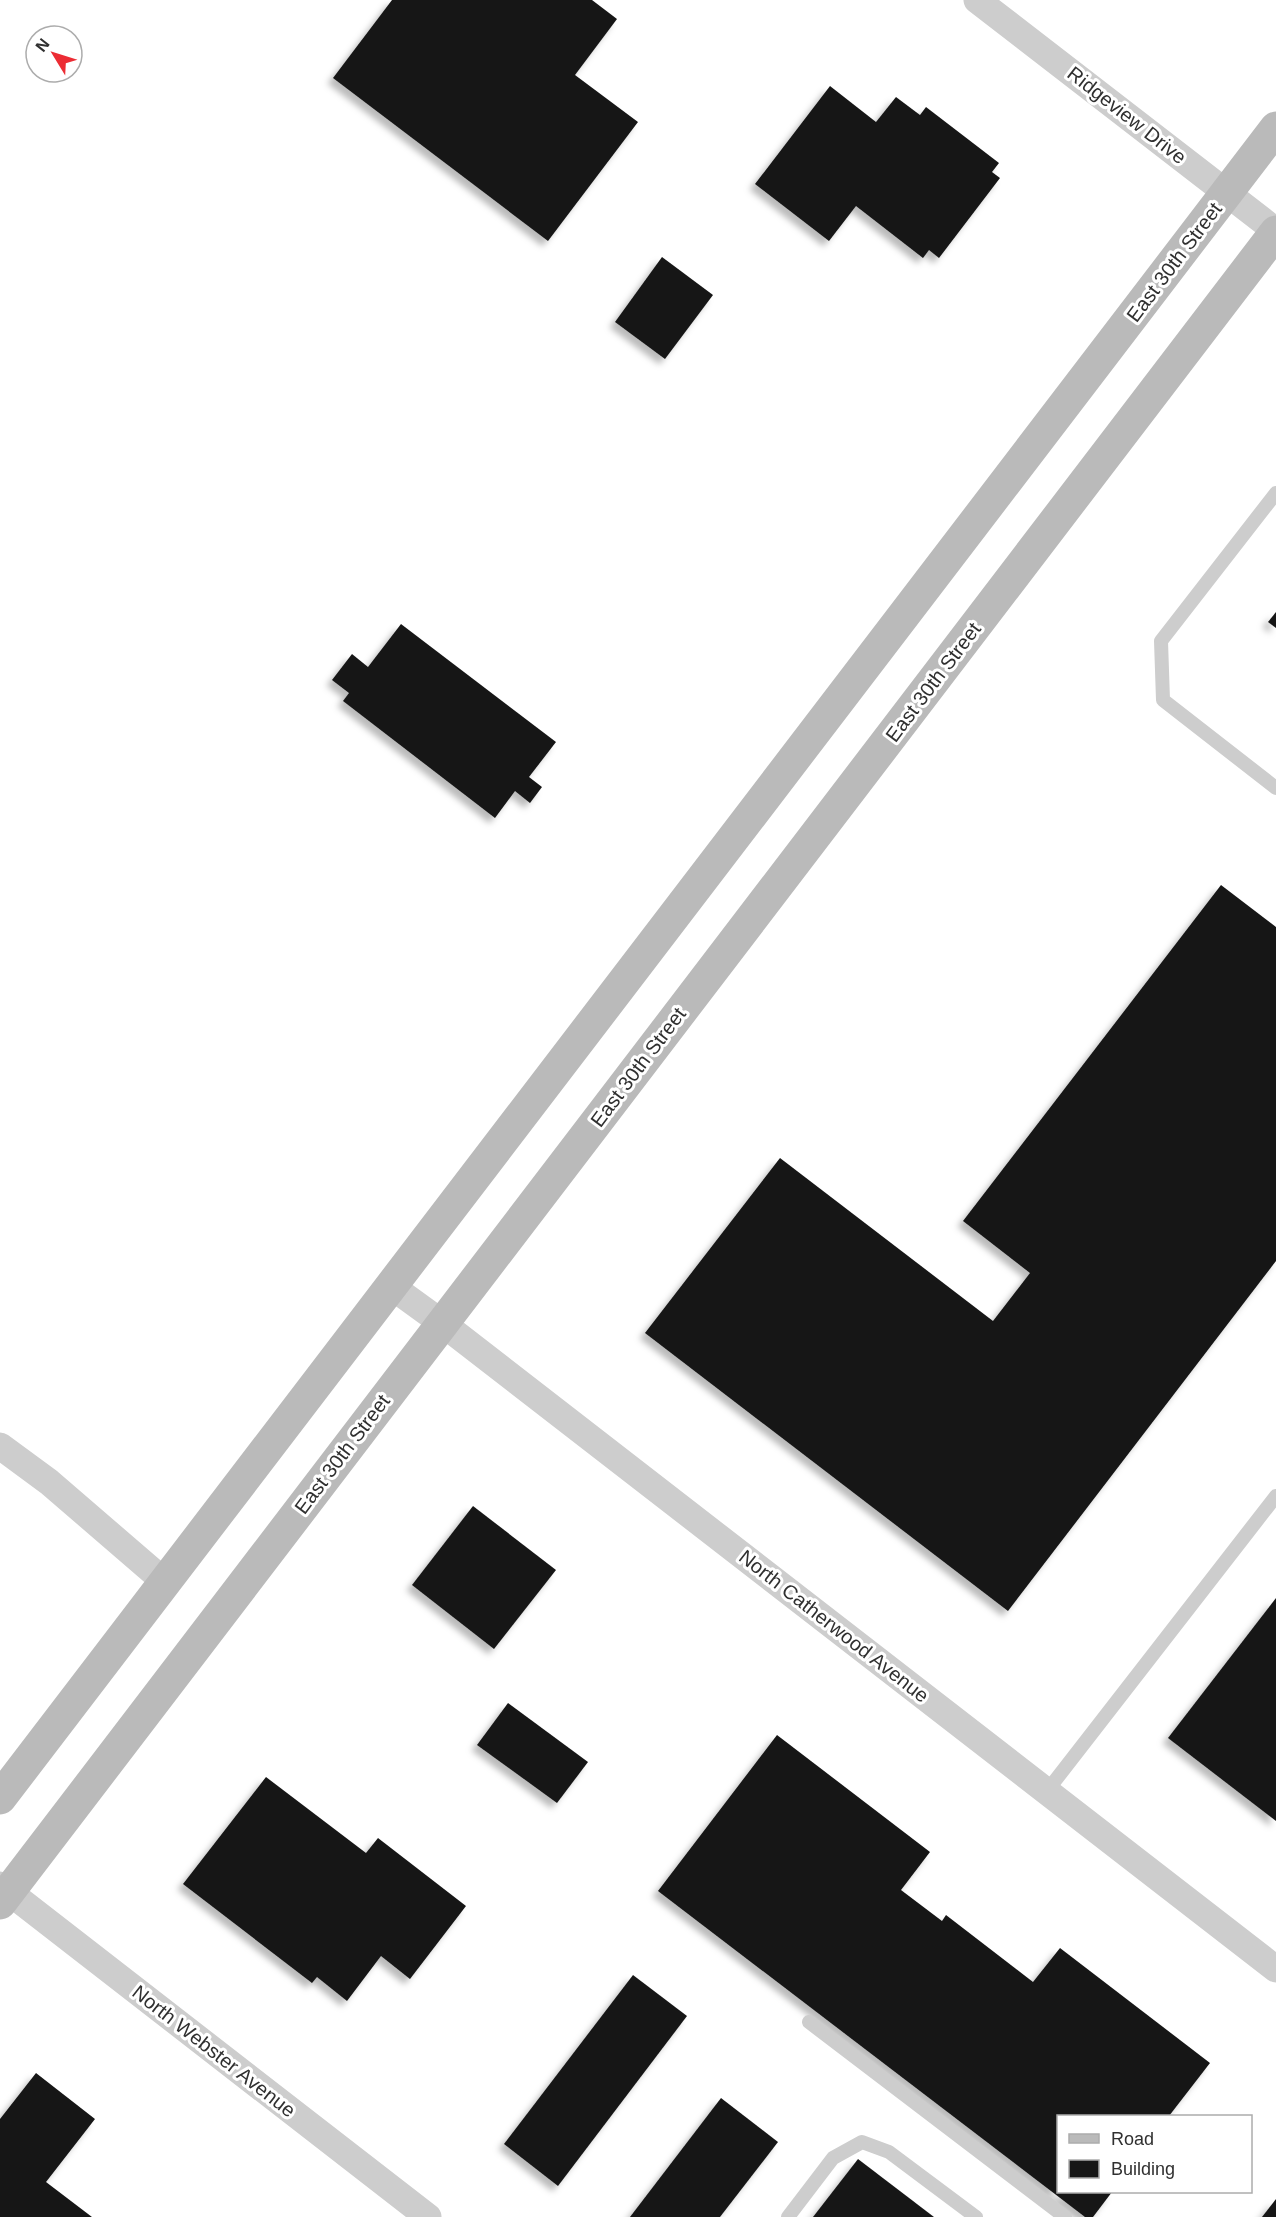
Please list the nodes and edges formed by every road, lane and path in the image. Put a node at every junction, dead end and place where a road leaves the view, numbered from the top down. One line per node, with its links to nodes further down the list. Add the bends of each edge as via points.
1 (977, 0): 3 (street, Ridgeview Drive)
2 (1276, 128): 3 (main road, East 30th Street)
3 (1226, 193): 4 (street, Ridgeview Drive); 7 (main road, East 30th Street)
4 (1276, 232): 8 (main road, East 30th Street)
5 (1276, 493): 6 (lane, via 1161,641 1163,700)
6 (1276, 788)
7 (391, 1286): 8 (street, North Catherwood Avenue); 11 (main road, East 30th Street)
8 (442, 1323): 12 (street, North Catherwood Avenue); 14 (main road, East 30th Street)
9 (0, 1446): 11 (street)
10 (1276, 1497): 12 (lane)
11 (165, 1582): 13 (main road, East 30th Street)
12 (1047, 1791): 15 (street, North Catherwood Avenue)
13 (0, 1798)
14 (3, 1893): 17 (street, North Webster Avenue)
15 (1276, 1969)
16 (809, 2022): 20 (lane)
17 (428, 2217)
18 (789, 2217): 19 (lane, via 833,2158 862,2142 889,2152)
19 (976, 2217)
20 (1065, 2217)

